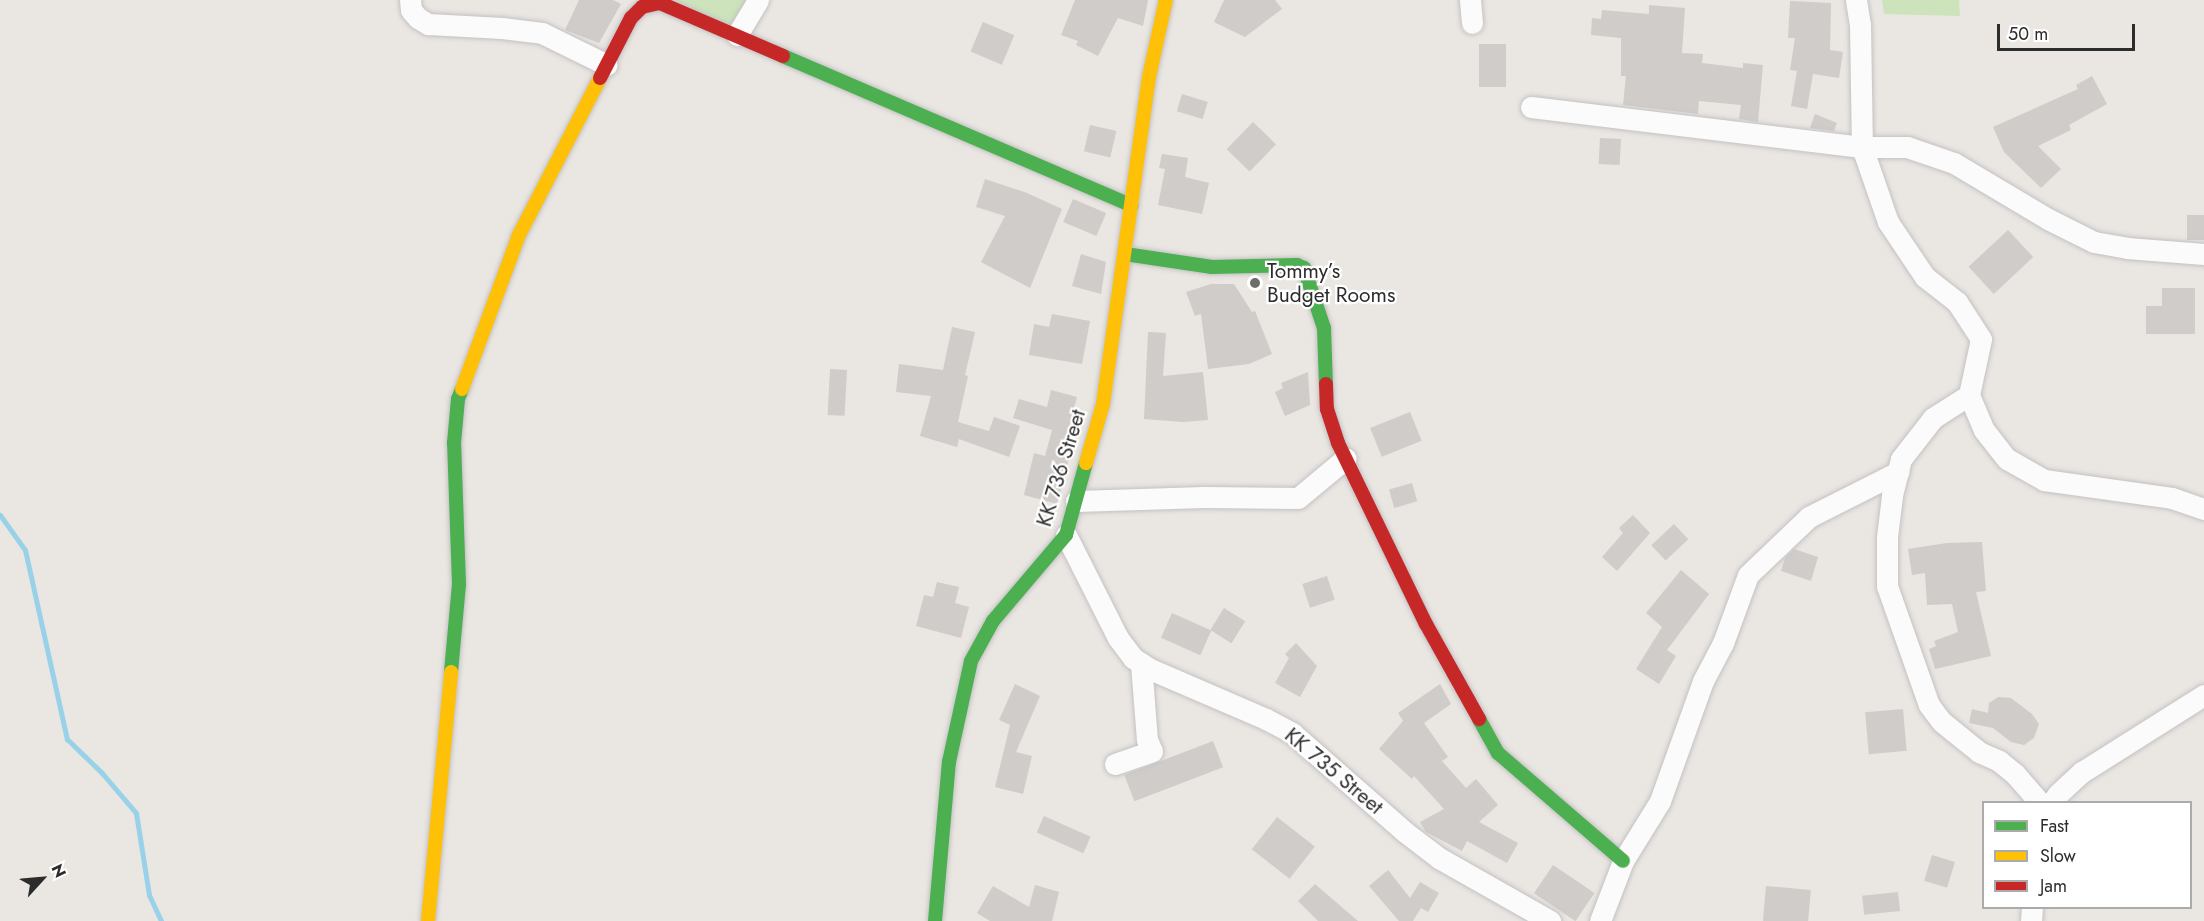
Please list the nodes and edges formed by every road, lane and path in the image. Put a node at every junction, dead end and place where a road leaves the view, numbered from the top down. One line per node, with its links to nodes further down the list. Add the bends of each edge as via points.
1 (410, 0): 8 (street, via 411,9 428,24 542,33)
2 (758, 0): 7 (street)
3 (1166, 0): 11 (street, KK 736 Street, via 1149,77)
4 (1470, 0): 6 (street)
5 (1856, 0): 10 (street, via 1860,24)
6 (1472, 23)
7 (737, 35): 8 (street, via 660,3 642,8 631,18); 11 (street)
8 (607, 64): 26 (street, via 519,235 458,399 454,443 459,584)
9 (1531, 107): 10 (street)
10 (1862, 147): 13 (street, via 1908,147 1954,163 2094,242); 14 (street, via 1888,222 1925,277 1958,302 1982,339)
11 (1131, 204): 12 (street, KK 736 Street)
12 (1125, 254): 15 (street, via 1212,267 1304,268 1324,328 1327,409); 17 (street, KK 736 Street, via 1103,404)
13 (2204, 254)
14 (1970, 395): 16 (street, via 1933,418 1901,459); 18 (street, via 1984,430 2007,459 2044,480 2172,498)
15 (1346, 458): 17 (street, via 1298,498); 25 (street, via 1426,624 1498,753)
16 (1898, 472): 23 (street, via 1887,537 1887,586 1929,705 1942,723 2016,774); 25 (street, via 1809,517 1748,576 1723,643 1703,681 1660,801)
17 (1076, 501): 19 (street, KK 736 Street)
18 (2204, 508)
19 (1066, 535): 20 (street, KK 735 Street, via 1118,638); 27 (street, KK 736 Street, via 993,621 971,661 949,762)
20 (1141, 663): 22 (street, via 1147,740 1152,751); 28 (street, KK 735 Street, via 1292,733 1439,858)
21 (2204, 695): 24 (street, via 2082,772)
22 (1115, 764)
23 (2037, 801)
24 (2053, 801)
25 (1623, 861): 29 (street)
26 (428, 921)
27 (935, 921)
28 (1550, 921)
29 (1600, 921)

